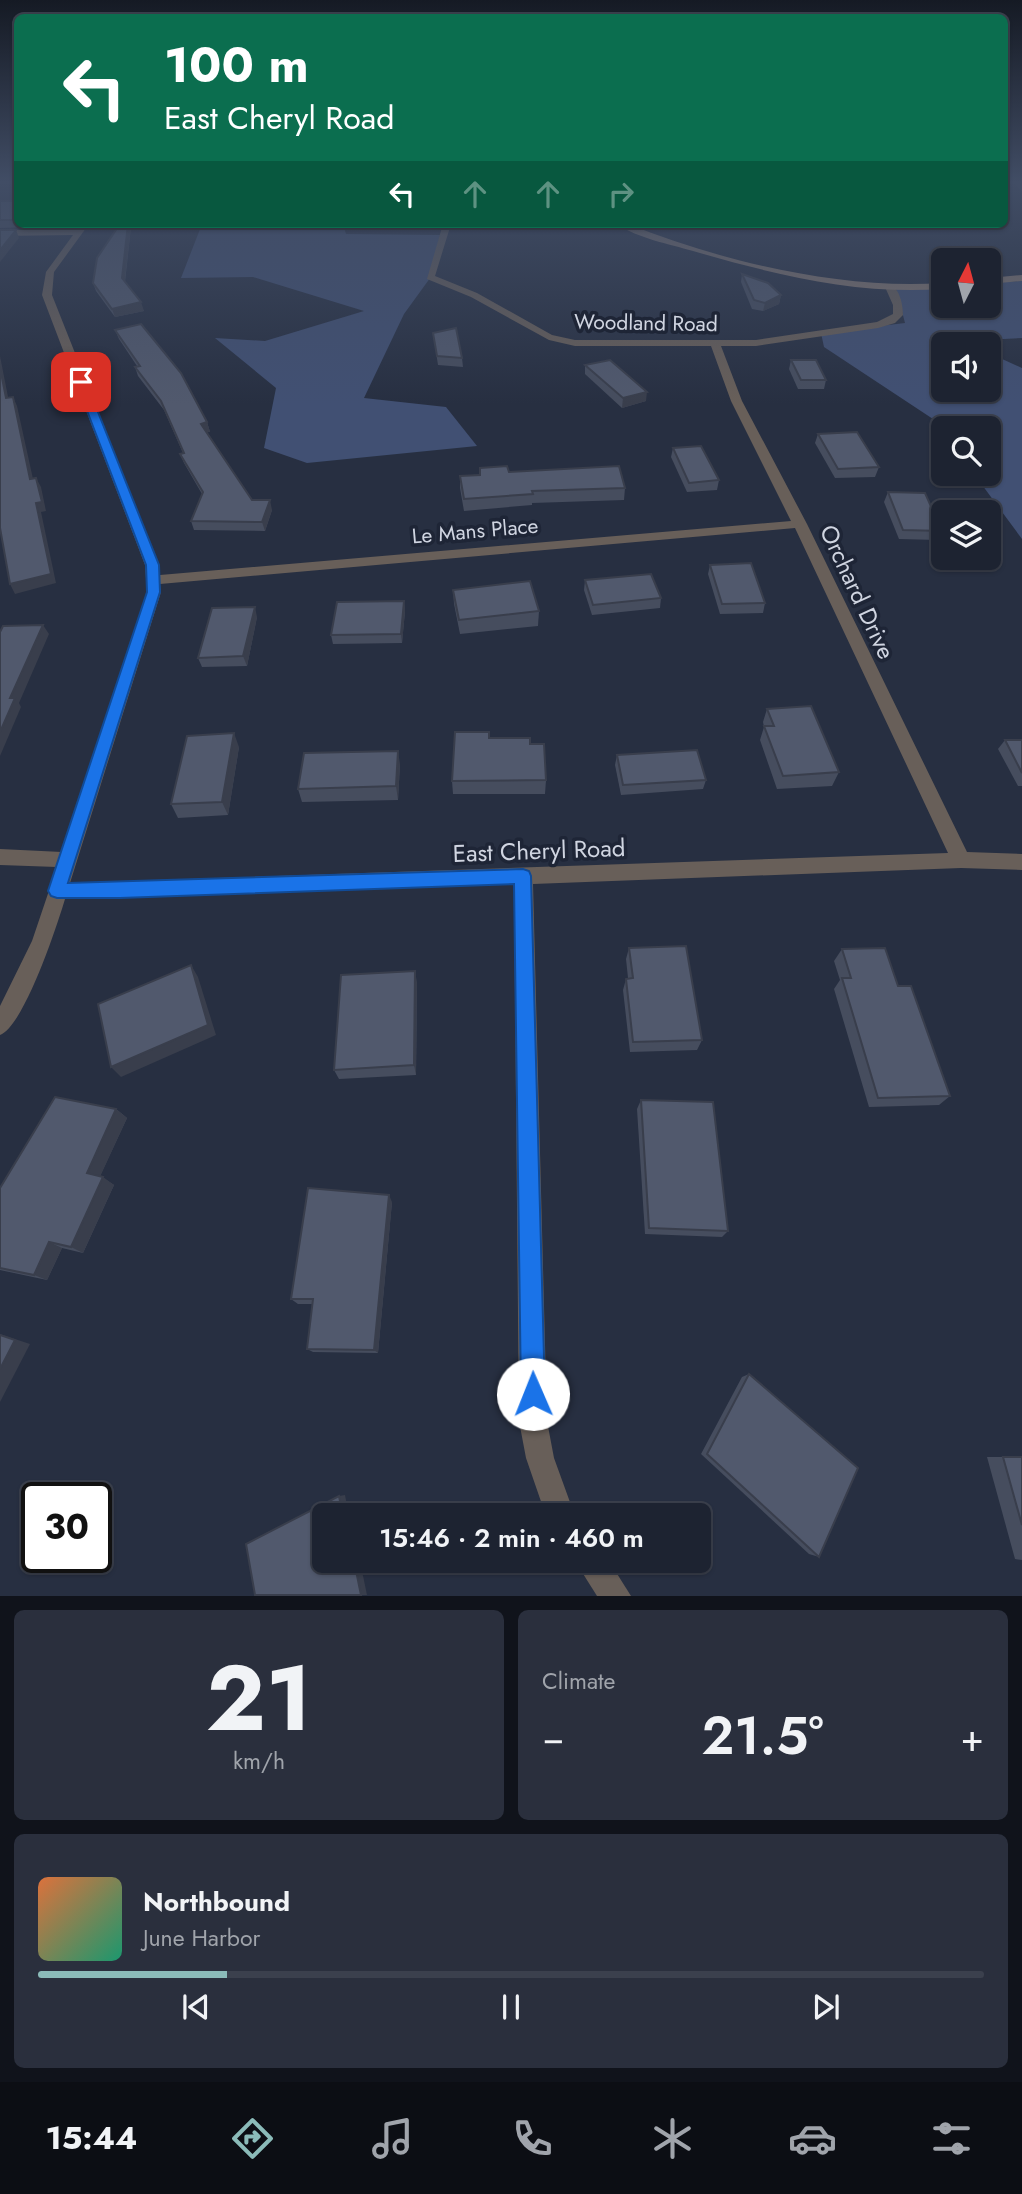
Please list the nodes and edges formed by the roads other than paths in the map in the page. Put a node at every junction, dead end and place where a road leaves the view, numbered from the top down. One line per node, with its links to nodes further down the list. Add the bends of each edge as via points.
1 (63, 254): 10 (street, via 47,279 47,295)
2 (437, 254): 8 (street, Woodland Road, via 430,276 549,337 575,343)
3 (715, 254): 7 (street, via 837,283)
4 (1022, 278): 5 (street)
5 (1001, 280)
6 (931, 286): 7 (street)
7 (890, 287): 8 (street, Woodland Road, via 898,315 886,324 793,339)
8 (715, 343): 9 (street, Orchard Drive, via 746,422)
9 (800, 524): 10 (street, Le Mans Place); 13 (street, Orchard Drive)
10 (154, 580): 12 (street, via 154,592)
11 (0, 858): 12 (street)
12 (66, 860): 16 (street)
13 (961, 860): 14 (street, East Cheryl Road); 15 (street, East Cheryl Road)
14 (1022, 862)
15 (523, 876): 16 (street, East Cheryl Road); 18 (street, via 533,1421)
16 (57, 891): 17 (street, via 42,942)
17 (0, 1025)
18 (556, 1503)
19 (599, 1573): 20 (street)
20 (616, 1595)

